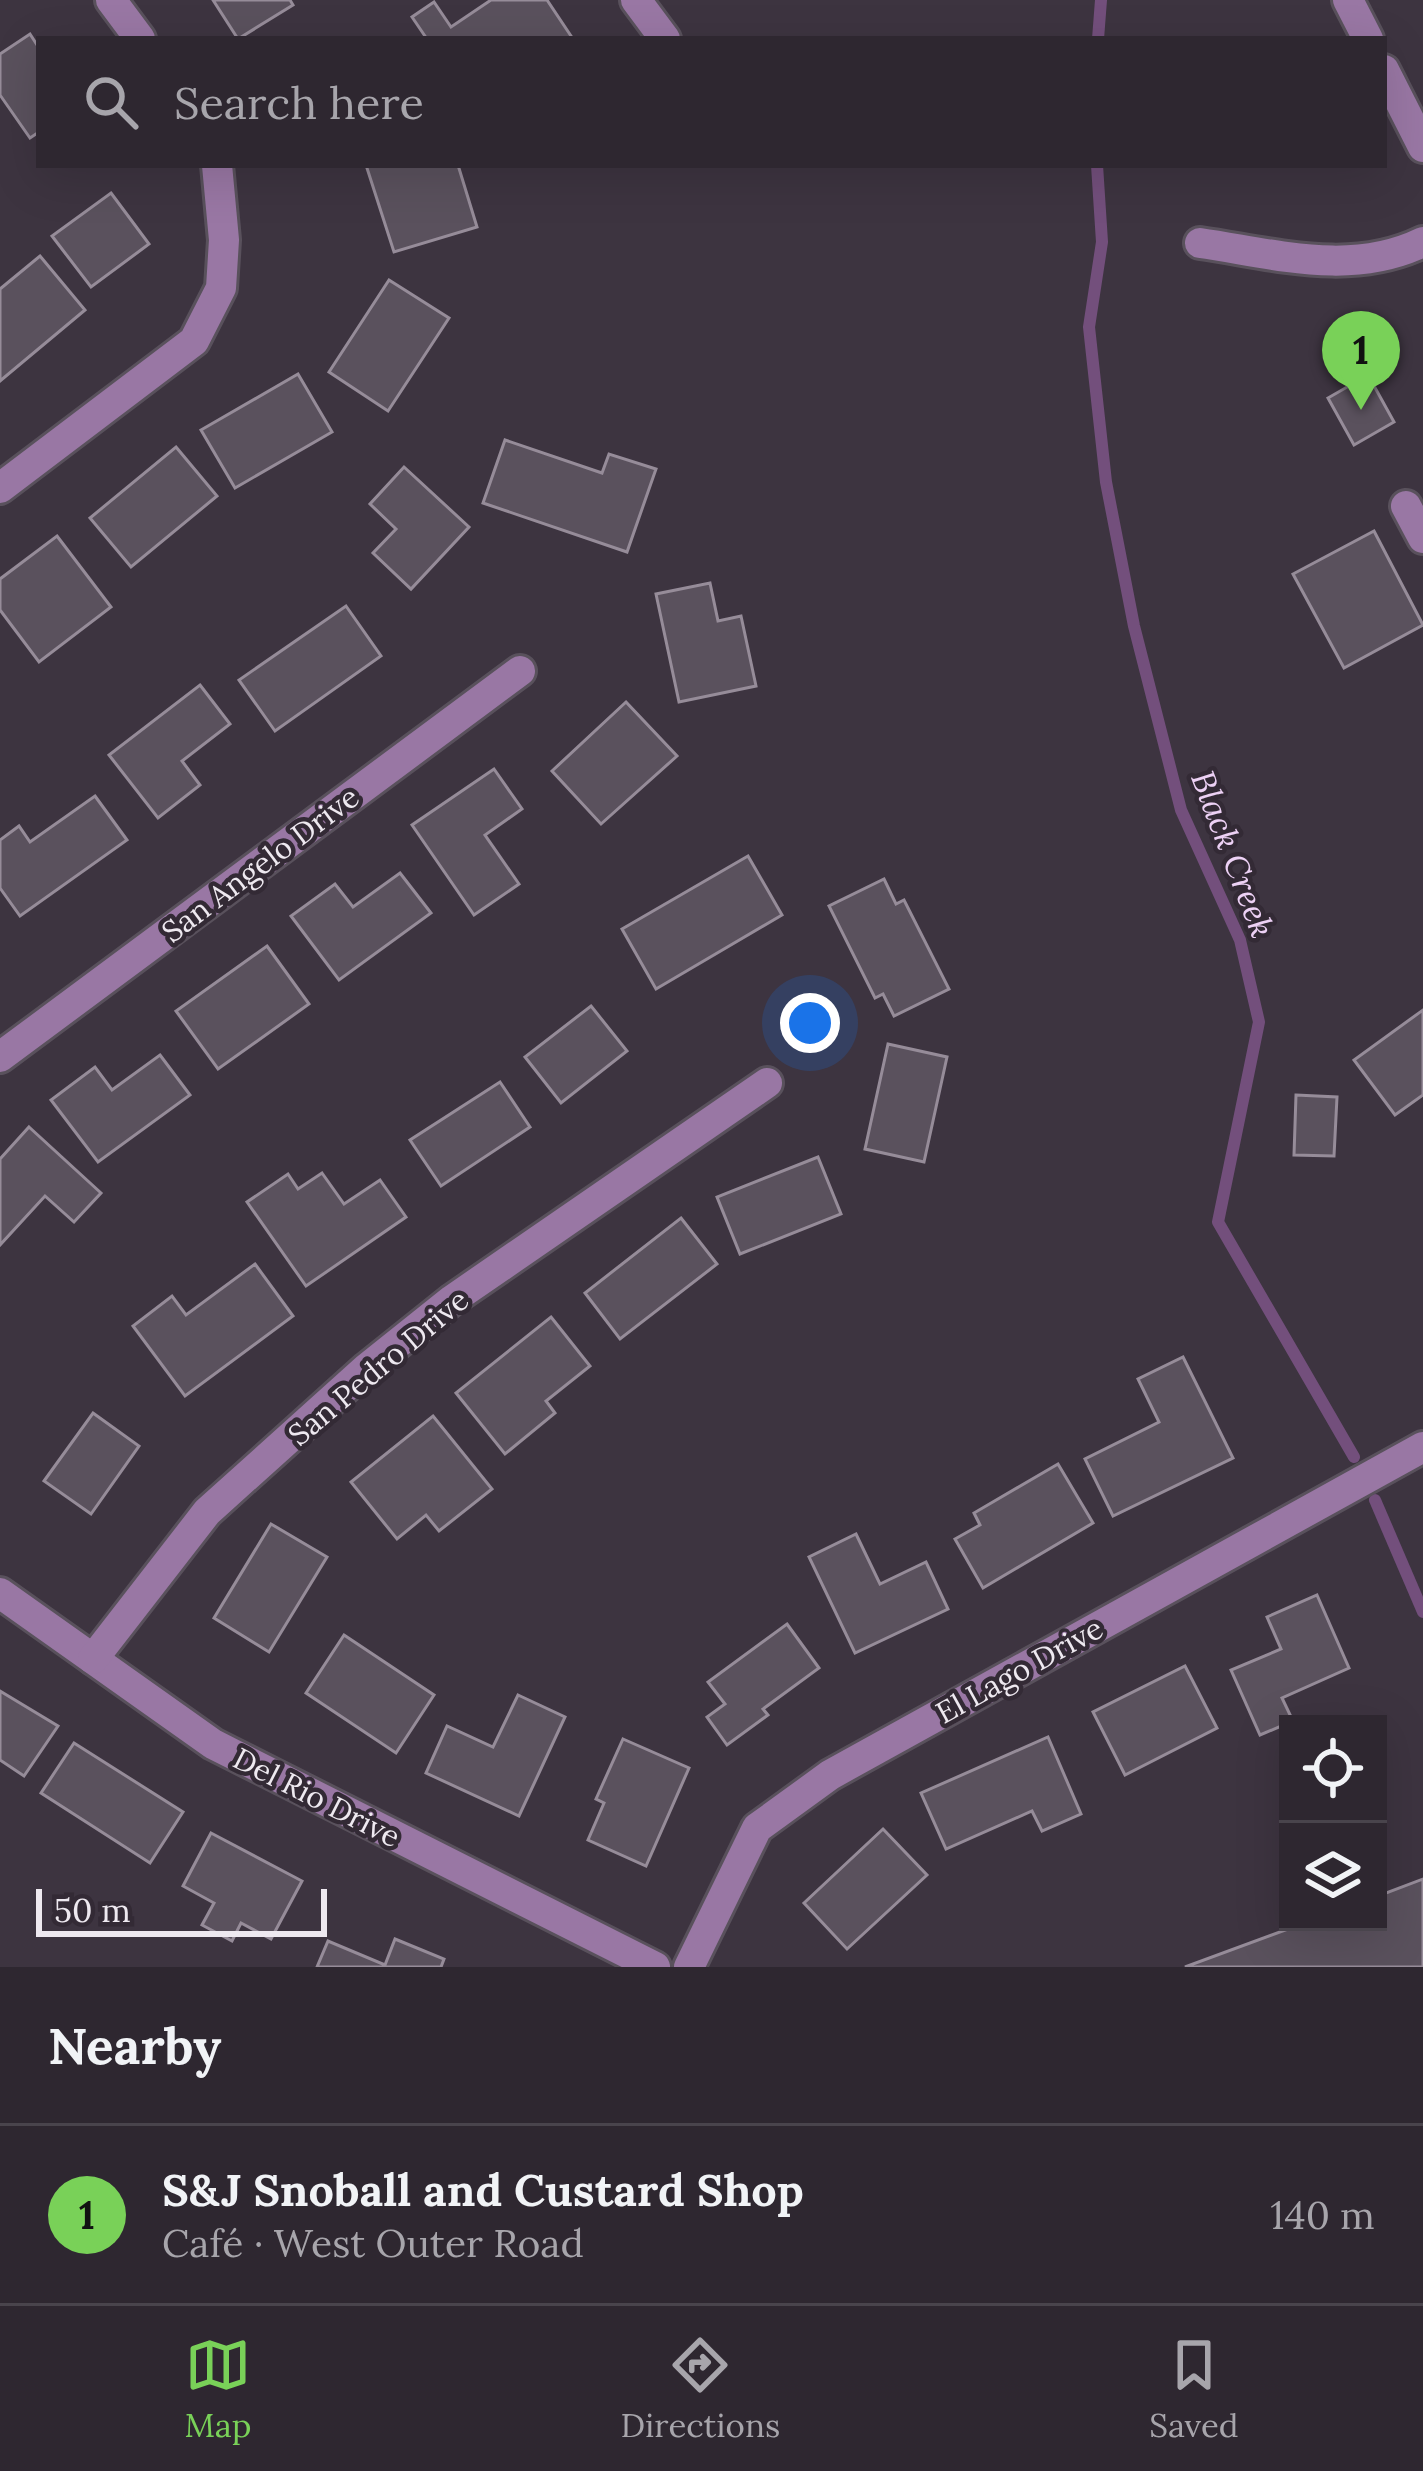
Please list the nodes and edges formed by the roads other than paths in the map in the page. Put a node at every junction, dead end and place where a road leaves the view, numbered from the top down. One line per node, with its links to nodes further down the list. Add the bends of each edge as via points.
1 (111, 0): 4 (street)
2 (636, 0): 5 (street)
3 (1348, 0): 6 (street)
4 (138, 36)
5 (663, 36)
6 (1366, 36)
7 (1387, 76): 8 (street)
8 (1423, 147)
9 (217, 168): 12 (street, via 220,288 194,341)
10 (1423, 242): 11 (street, via 1352,265)
11 (1200, 243)
12 (0, 488)
13 (1406, 506): 14 (street)
14 (1423, 538)
15 (520, 671): 16 (street, San Angelo Drive)
16 (0, 1057)
17 (767, 1083): 20 (street, San Pedro Drive, via 452,1300 367,1368 207,1512)
18 (1423, 1447): 22 (street, El Lago Drive, via 830,1775 757,1828)
19 (0, 1593): 20 (street, Del Rio Drive)
20 (93, 1659): 21 (street, Del Rio Drive, via 213,1744)
21 (655, 1967)
22 (689, 1967)

